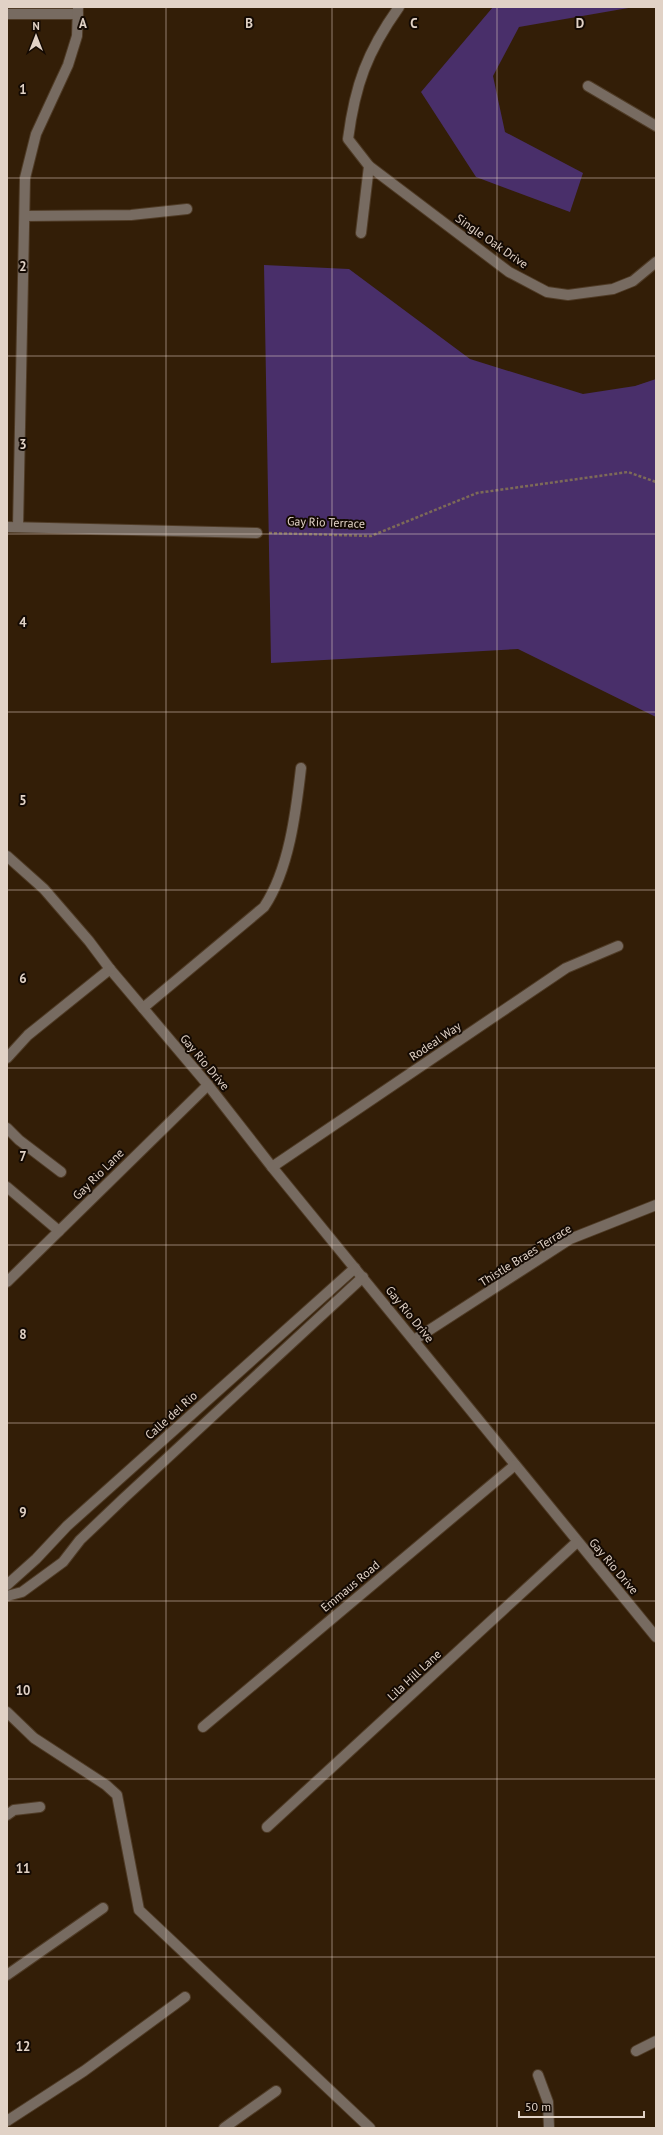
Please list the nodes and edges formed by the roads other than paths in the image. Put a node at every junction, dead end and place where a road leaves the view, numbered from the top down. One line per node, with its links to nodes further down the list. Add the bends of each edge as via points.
1 (398, 7): 6 (street, Single Oak Drive, via 380,32 362,71 353,100 348,139)
2 (78, 10): 3 (street); 8 (street, via 77,36 68,65 36,134 25,178)
3 (7, 14)
4 (588, 86): 5 (street)
5 (656, 126)
6 (370, 166): 9 (street); 10 (street, Single Oak Drive, via 509,272 547,292 568,295 613,289 633,281)
7 (187, 210): 8 (street, via 131,215)
8 (25, 216): 12 (street)
9 (360, 233)
10 (656, 262)
11 (7, 527): 12 (street)
12 (18, 527): 13 (street)
13 (257, 533)
14 (301, 768): 18 (street, via 294,827 270,898 264,907)
15 (7, 856): 17 (street, Gay Rio Drive, via 44,889)
16 (618, 946): 22 (street, Rodeal Way, via 566,968)
17 (110, 969): 18 (street, Gay Rio Drive); 19 (street, via 28,1035)
18 (142, 1008): 20 (street, Gay Rio Drive)
19 (7, 1058)
20 (208, 1085): 22 (street, Gay Rio Drive); 26 (street, Gay Rio Lane)
21 (7, 1128): 23 (street)
22 (272, 1167): 27 (street, Gay Rio Drive)
23 (61, 1172)
24 (7, 1188): 26 (street)
25 (656, 1205): 30 (street, Thistle Braes Terrace, via 570,1239)
26 (59, 1231): 29 (street, Gay Rio Lane)
27 (355, 1268): 28 (street, Gay Rio Drive); 33 (street, Calle del Rio, via 67,1526)
28 (363, 1277): 30 (street, Gay Rio Drive); 34 (street, via 80,1540 63,1562 22,1592)
29 (7, 1282)
30 (414, 1340): 31 (street, Gay Rio Drive)
31 (515, 1465): 32 (street, Gay Rio Drive); 38 (street, Emmaus Road)
32 (577, 1542): 35 (street, Gay Rio Drive); 41 (street, Lila Hill Lane)
33 (7, 1585)
34 (7, 1596)
35 (652, 1627): 36 (street, Gay Rio Drive)
36 (656, 1637)
37 (7, 1712): 51 (street, via 34,1738 106,1785 117,1795 139,1910)
38 (203, 1727)
39 (40, 1807): 40 (street, via 14,1810)
40 (7, 1815)
41 (267, 1827)
42 (103, 1908): 43 (street)
43 (7, 1975)
44 (185, 1997): 49 (street, via 84,2072)
45 (656, 2041): 46 (street)
46 (636, 2052)
47 (538, 2075): 52 (street, via 548,2102)
48 (276, 2091): 50 (street)
49 (7, 2121)
50 (224, 2128)
51 (370, 2128)
52 (549, 2128)

